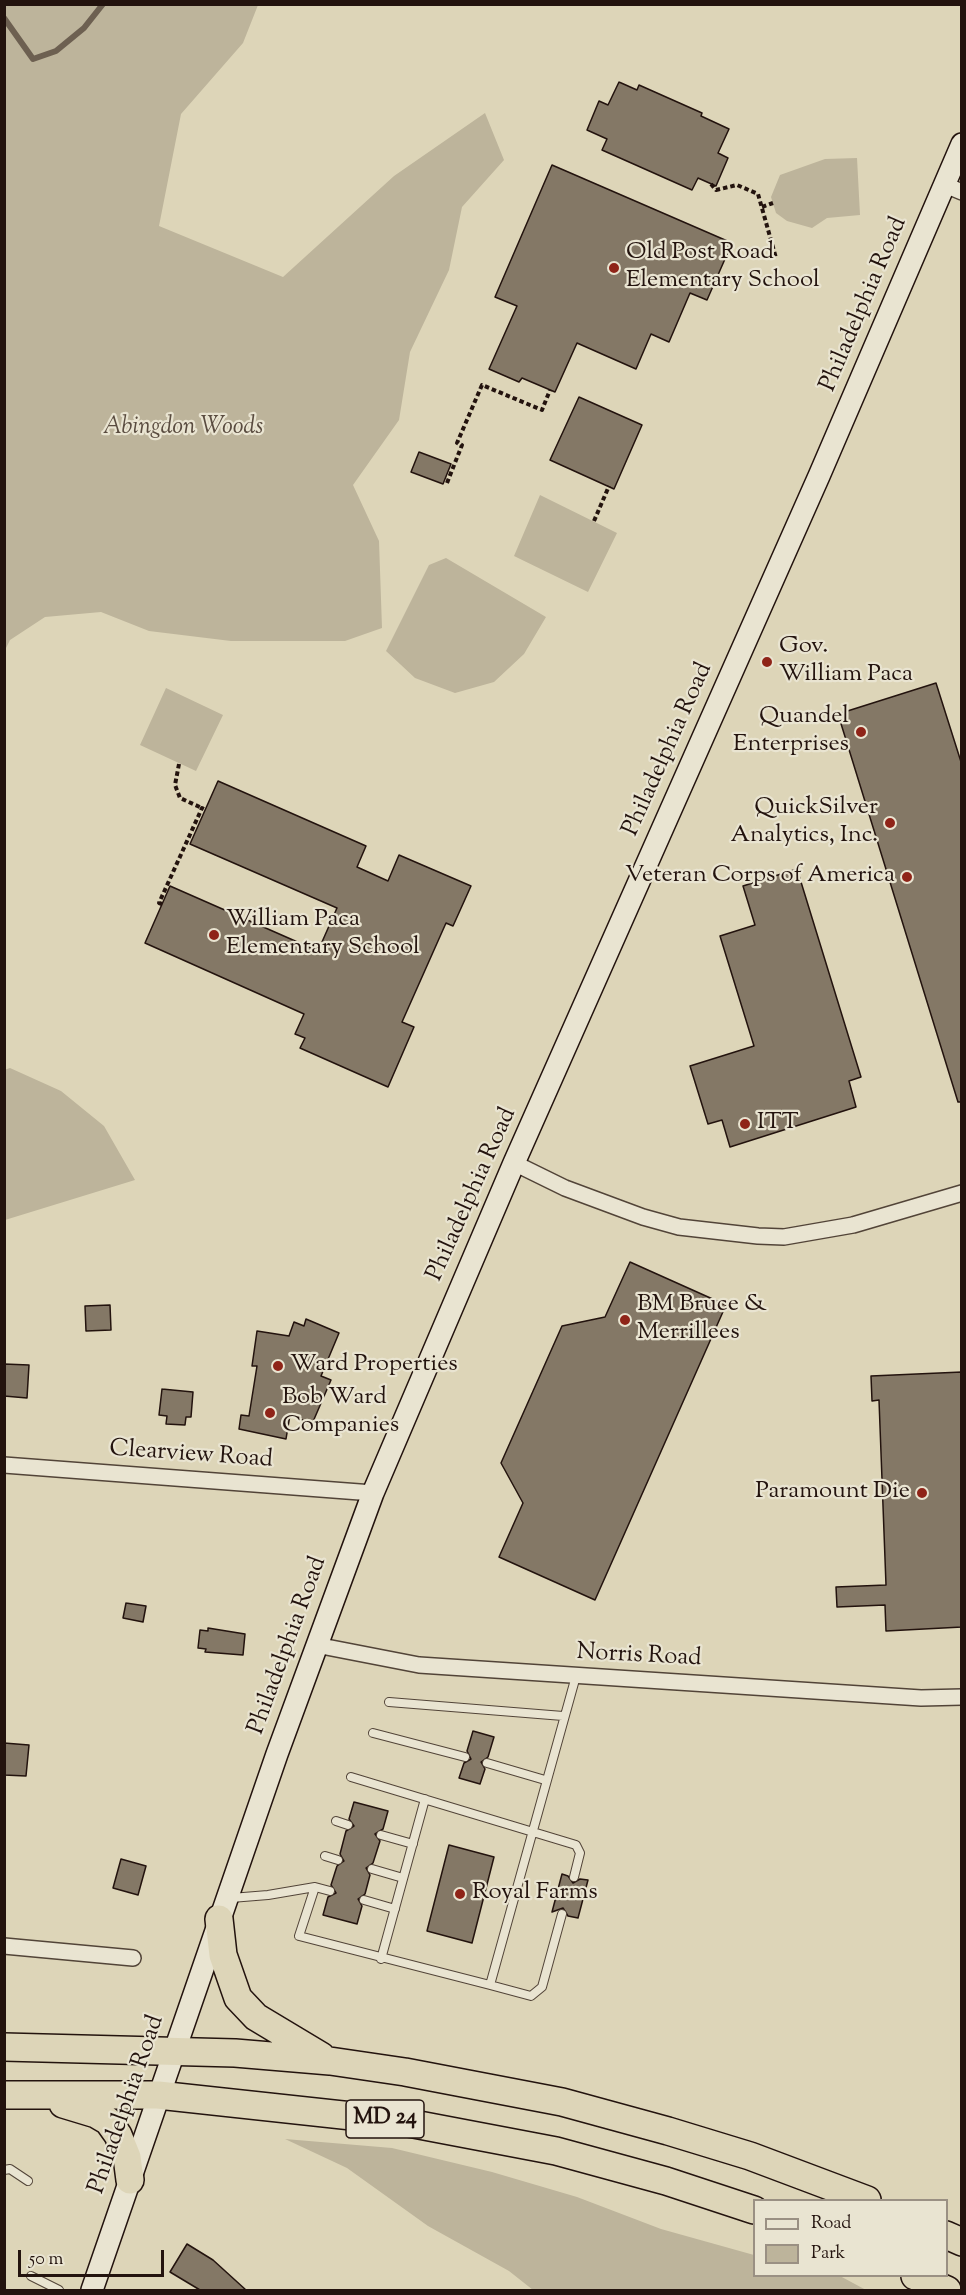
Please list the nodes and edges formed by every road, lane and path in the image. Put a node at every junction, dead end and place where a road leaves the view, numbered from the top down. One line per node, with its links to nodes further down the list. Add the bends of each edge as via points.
1 (962, 144): 3 (main road, Philadelphia Road)
2 (711, 184): 5 (path, via 716,190 737,185 758,194)
3 (953, 189): 13 (main road, Philadelphia Road)
4 (773, 203): 5 (path)
5 (762, 207): 6 (path)
6 (776, 258)
7 (550, 390): 8 (path, via 542,411 482,385 457,442 462,445)
8 (447, 483)
9 (609, 486): 10 (path)
10 (594, 521)
11 (179, 764): 12 (path, via 175,785 180,798 204,809 159,903)
12 (162, 904)
13 (514, 1163): 14 (street, via 586,1197 643,1217 680,1227 758,1236 853,1225); 16 (main road, Philadelphia Road)
14 (962, 1193)
15 (4, 1466): 16 (street, Clearview Road)
16 (373, 1493): 17 (main road, Philadelphia Road)
17 (316, 1645): 18 (street, Norris Road, via 419,1665); 41 (main road, Philadelphia Road)
18 (576, 1676): 19 (street, Norris Road, via 921,1698); 21 (lane)
19 (962, 1697)
20 (389, 1702): 21 (lane)
21 (563, 1716): 26 (lane)
22 (373, 1733): 23 (lane)
23 (465, 1757)
24 (487, 1763): 26 (lane)
25 (351, 1777): 27 (lane)
26 (545, 1780): 30 (lane)
27 (425, 1799): 30 (lane); 32 (lane)
28 (336, 1821): 29 (lane)
29 (348, 1825)
30 (532, 1832): 36 (lane, via 576,1845 580,1853); 47 (lane)
31 (381, 1834): 32 (lane)
32 (413, 1844): 37 (lane)
33 (325, 1856): 34 (lane)
34 (338, 1860)
35 (372, 1869): 37 (lane)
36 (574, 1877)
37 (404, 1878): 42 (lane)
38 (315, 1887): 39 (lane); 41 (lane, via 268,1895); 46 (lane, via 299,1936)
39 (330, 1891)
40 (364, 1900): 42 (lane)
41 (222, 1909): 49 (main road, Philadelphia Road); 50 (highway, via 223,1955 238,1998 266,2023)
42 (395, 1909): 46 (lane)
43 (562, 1914): 47 (lane, via 542,1987 531,1996)
44 (4, 1946): 45 (street)
45 (134, 1958)
46 (381, 1959): 47 (lane)
47 (490, 1985)
48 (4, 2047): 49 (highway, MD 24)
49 (174, 2050): 50 (highway, MD 24); 52 (main road, Philadelphia Road)
50 (330, 2061): 57 (highway, MD 24, via 562,2102 750,2156)
51 (4, 2095): 53 (highway, MD 24)
52 (158, 2095): 53 (highway, MD 24); 55 (main road, Philadelphia Road); 58 (highway, MD 24, via 398,2121 478,2135 556,2151)
53 (53, 2096): 55 (highway, via 67,2107 108,2121 127,2157)
54 (4, 2170): 56 (lane, via 10,2169)
55 (130, 2180): 64 (main road, Philadelphia Road)
56 (28, 2181)
57 (864, 2199)
58 (753, 2210)
59 (948, 2236): 60 (highway)
60 (962, 2242)
61 (31, 2276): 63 (lane)
62 (917, 2277): 65 (highway)
63 (59, 2290)
64 (92, 2290)
65 (947, 2290)

